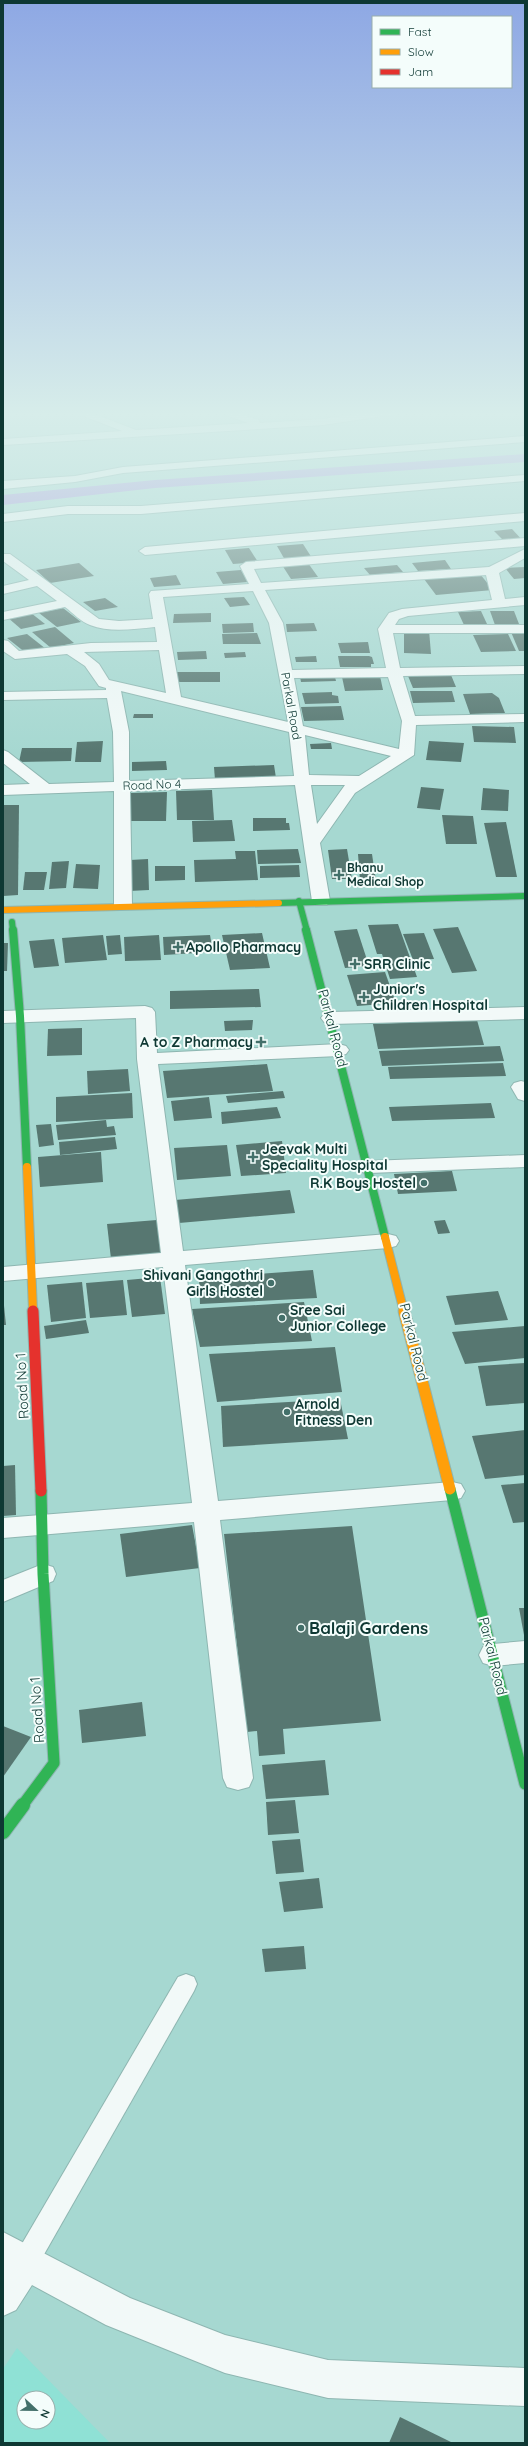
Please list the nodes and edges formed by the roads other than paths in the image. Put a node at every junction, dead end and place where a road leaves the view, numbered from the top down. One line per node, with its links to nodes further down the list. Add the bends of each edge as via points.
1 (434, 525): 3 (street)
2 (525, 542): 8 (street, Parkal Road, via 246,566)
3 (145, 551)
4 (525, 553): 6 (street)
5 (6, 557): 7 (street)
6 (492, 571): 8 (street); 12 (street)
7 (37, 582): 9 (street); 11 (street)
8 (258, 587): 15 (street, via 156,594); 24 (street, Parkal Road, via 276,623)
9 (3, 590)
10 (525, 601): 12 (street)
11 (65, 603): 13 (street); 14 (street)
12 (499, 603): 16 (street, via 407,612 394,616)
13 (3, 616)
14 (94, 622): 15 (street, via 110,625); 20 (street)
15 (160, 622): 19 (street)
16 (385, 629): 17 (street); 23 (street)
17 (525, 629)
18 (3, 644): 21 (street, via 15,655)
19 (163, 646): 20 (street); 27 (street)
20 (91, 647): 21 (street)
21 (70, 650): 25 (street, via 82,655 96,669 104,683)
22 (525, 670): 23 (street)
23 (394, 672): 24 (street); 29 (street)
24 (286, 674): 30 (street, Parkal Road)
25 (114, 689): 26 (street); 27 (street); 35 (street, via 121,732)
26 (3, 696)
27 (174, 698): 30 (street)
28 (525, 718): 29 (street)
29 (409, 721): 32 (street)
30 (296, 727): 32 (street); 33 (street, Parkal Road)
31 (3, 755): 36 (street)
32 (406, 755): 34 (street)
33 (302, 780): 34 (street, Road No 4); 35 (street, Road No 4); 38 (street, Parkal Road)
34 (362, 781): 38 (street, via 349,790)
35 (121, 786): 36 (street, Road No 4); 42 (street)
36 (45, 788): 37 (street, Road No 4)
37 (3, 790)
38 (311, 844): 41 (street, Parkal Road)
39 (525, 896): 41 (main road)
40 (300, 901): 41 (main road); 42 (main road); 47 (main road, Parkal Road)
41 (321, 901)
42 (123, 905): 43 (main road)
43 (3, 910)
44 (12, 922): 46 (main road, Road No 1)
45 (525, 1012): 47 (street)
46 (11, 1016): 49 (street, via 146,1012); 54 (main road, Road No 1)
47 (331, 1018): 48 (main road, Parkal Road)
48 (339, 1050): 49 (street); 51 (main road, Parkal Road)
49 (147, 1059): 53 (street)
50 (525, 1161): 51 (street)
51 (369, 1167): 52 (main road, Parkal Road)
52 (388, 1241): 53 (street); 56 (main road, Parkal Road)
53 (173, 1260): 54 (street); 57 (street)
54 (31, 1272): 55 (street); 58 (main road, Road No 1)
55 (3, 1274)
56 (452, 1491): 57 (street); 63 (main road, Parkal Road)
57 (206, 1511): 58 (street); 64 (street)
58 (43, 1524): 59 (street); 60 (main road, Road No 1)
59 (3, 1528)
60 (42, 1574): 61 (street); 66 (main road, Road No 1, via 54,1763)
61 (3, 1592)
62 (525, 1652): 63 (street)
63 (493, 1655): 65 (main road, Parkal Road)
64 (238, 1778)
65 (525, 1784)
66 (3, 1832)
67 (186, 1984): 68 (lane)
68 (14, 2257): 69 (street); 70 (street, via 120,2312 225,2354 328,2380)
69 (3, 2297)
70 (525, 2387)

